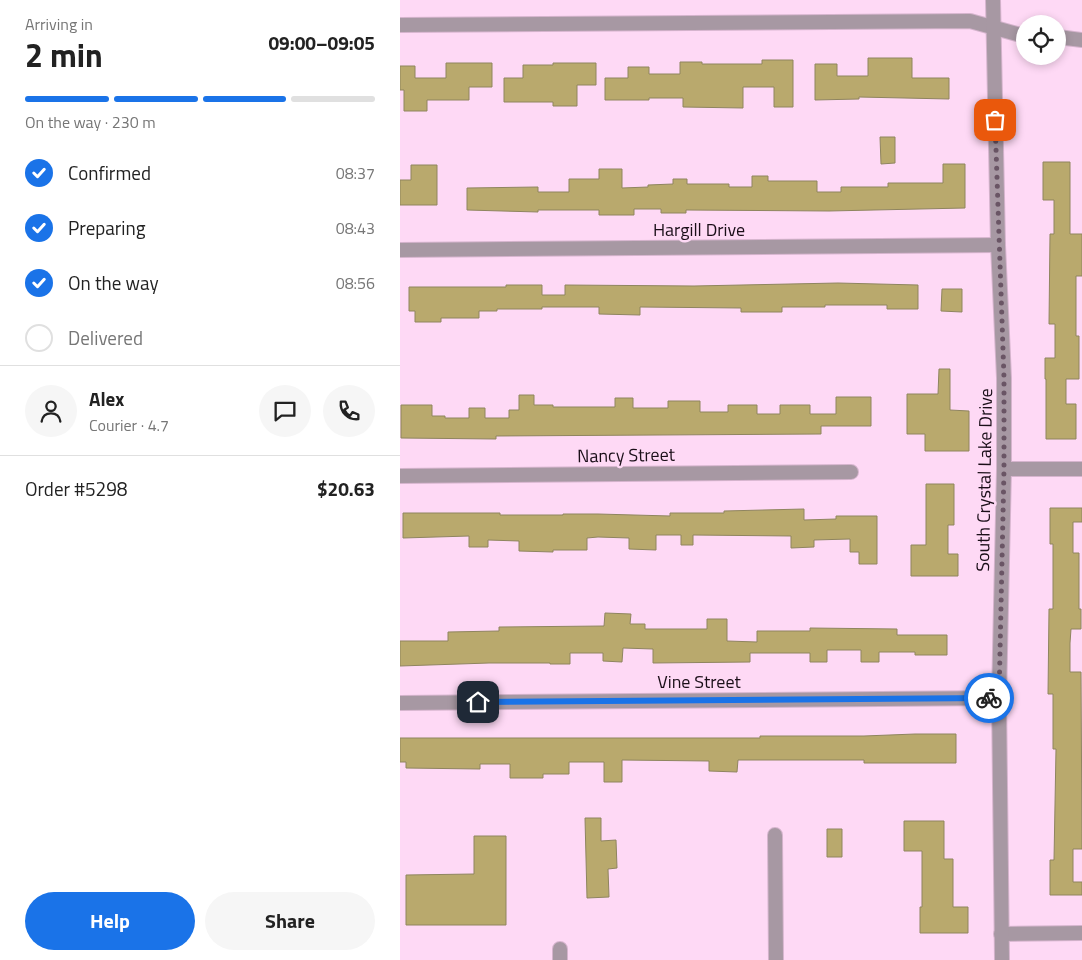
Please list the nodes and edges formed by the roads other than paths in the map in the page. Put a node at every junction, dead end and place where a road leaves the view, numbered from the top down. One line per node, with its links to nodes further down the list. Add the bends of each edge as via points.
1 (993, 0): 3 (street, South Crystal Lake Drive)
2 (400, 25): 3 (street, via 970,21)
3 (993, 28): 4 (street); 7 (street, South Crystal Lake Drive)
4 (1016, 34)
5 (1066, 37): 6 (street)
6 (1082, 40)
7 (998, 245): 8 (street, Hargill Drive); 9 (street, South Crystal Lake Drive)
8 (400, 250)
9 (1004, 469): 10 (street); 13 (street, South Crystal Lake Drive)
10 (1082, 469)
11 (851, 472): 12 (street, Nancy Street)
12 (400, 476)
13 (999, 698): 14 (street, Vine Street); 17 (street, South Crystal Lake Drive)
14 (400, 703)
15 (775, 834): 18 (street)
16 (1082, 933): 17 (street)
17 (1001, 934): 19 (street, South Crystal Lake Drive)
18 (776, 960)
19 (1002, 960)

